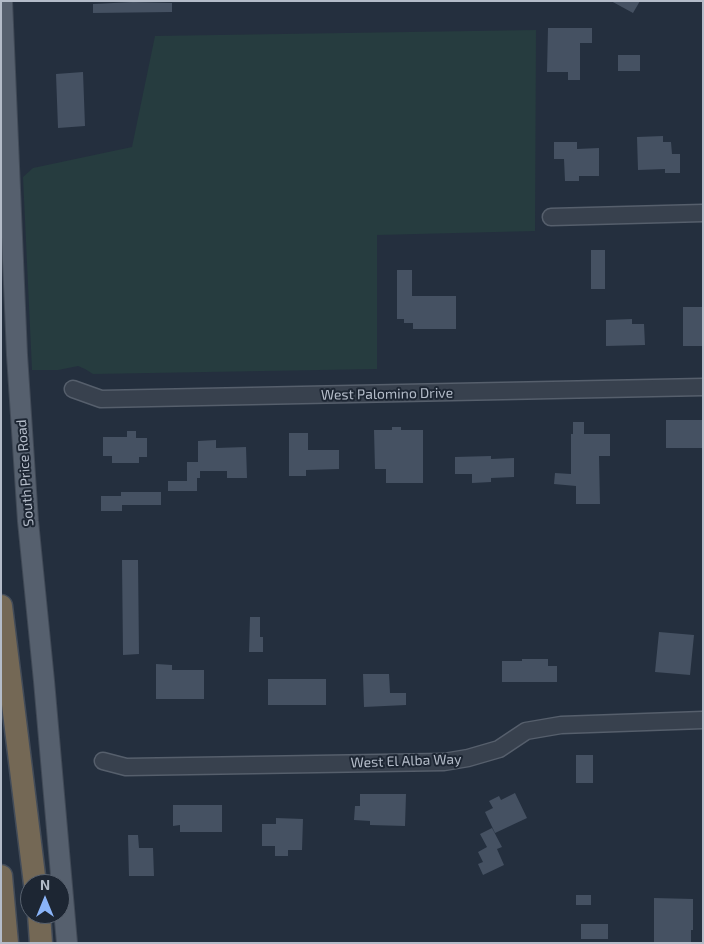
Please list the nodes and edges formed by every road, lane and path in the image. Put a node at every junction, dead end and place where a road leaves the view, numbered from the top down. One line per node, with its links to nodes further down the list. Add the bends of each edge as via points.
1 (2, 1): 2 (main road, South Price Road)
2 (2, 36): 15 (main road, South Price Road, via 28,521)
3 (703, 213): 4 (street)
4 (551, 217)
5 (703, 387): 6 (street, West Palomino Drive, via 102,399)
6 (73, 389)
7 (1, 606): 10 (highway)
8 (703, 720): 9 (street, West El Alba Way, via 561,725 526,731 499,750 444,762 126,767)
9 (103, 761)
10 (34, 874)
11 (1, 876): 13 (highway)
12 (39, 924): 14 (highway)
13 (7, 943)
14 (41, 943)
15 (67, 943)

